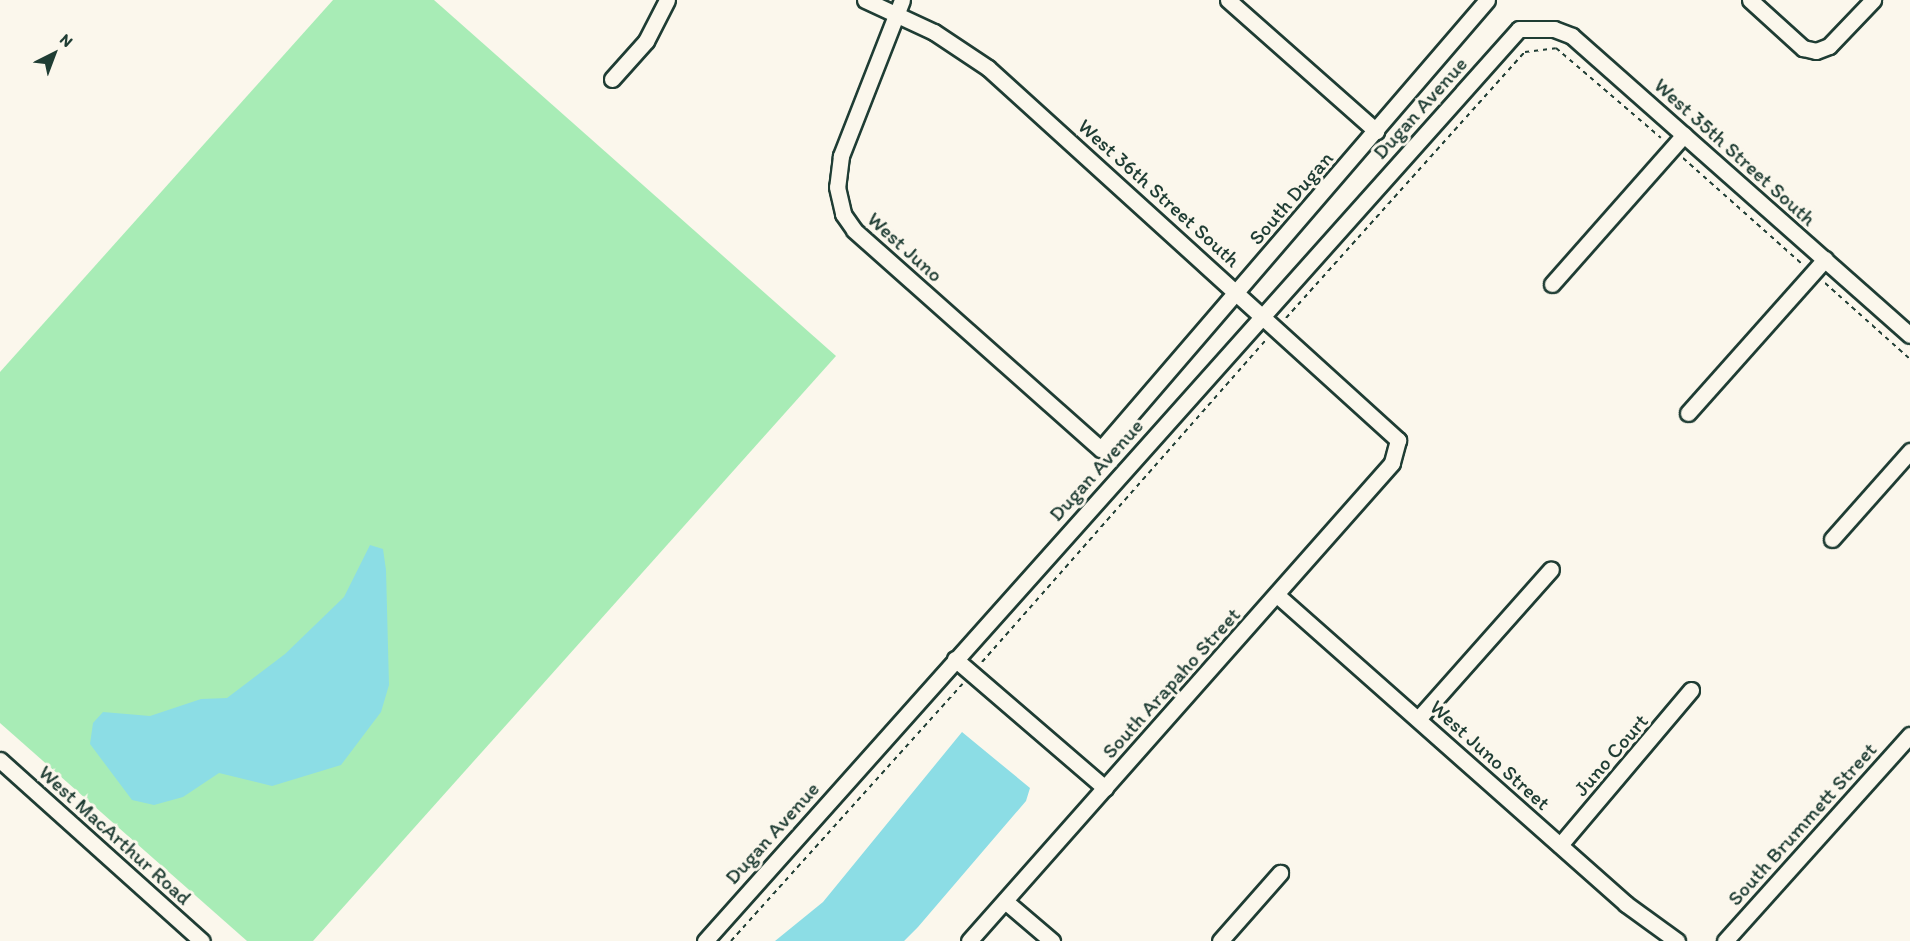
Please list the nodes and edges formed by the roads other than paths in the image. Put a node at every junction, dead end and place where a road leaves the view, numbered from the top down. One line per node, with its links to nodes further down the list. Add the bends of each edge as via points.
1 (667, 0): 9 (street, via 646,41)
2 (865, 0): 7 (street, West 36th Street South)
3 (1227, 0): 10 (street)
4 (1487, 0): 10 (street, South Dugan)
5 (1750, 0): 6 (street, via 1803,48 1816,51 1829,46)
6 (1873, 0)
7 (899, 7): 14 (street, West 36th Street South, via 988,68); 18 (street, West Juno, via 841,156 837,187 843,214 854,230)
8 (1519, 29): 11 (street, West 35th Street South, via 1554,29 1572,36); 15 (street, Dugan Avenue)
9 (612, 79)
10 (1376, 131): 14 (street, South Dugan)
11 (1684, 135): 12 (street, West 35th Street South); 13 (street)
12 (1825, 260): 16 (street, West 35th Street South); 17 (street)
13 (1552, 284)
14 (1238, 291): 15 (street, West 36th Street South); 18 (street, South Dugan)
15 (1261, 316): 19 (street, West 36th Street South, via 1392,432); 24 (street, Dugan Avenue)
16 (1910, 335)
17 (1688, 413)
18 (1101, 449)
19 (1398, 449): 23 (street, South Arapaho Street, via 1392,463)
20 (1910, 451): 21 (street)
21 (1832, 539)
22 (1551, 569): 26 (street)
23 (1277, 596): 26 (street, West Juno Street); 29 (street, South Arapaho Street)
24 (955, 659): 29 (street); 34 (street, Dugan Avenue)
25 (1691, 690): 30 (street, Juno Court)
26 (1418, 719): 30 (street, West Juno Street)
27 (1910, 735): 39 (street, South Brummett Street)
28 (0, 760): 33 (street, West MacArthur Road)
29 (1105, 788): 32 (street, South Arapaho Street)
30 (1560, 845): 38 (street, West Juno Street)
31 (1280, 873): 37 (street)
32 (1005, 901): 35 (street, South Arapaho Street); 36 (street)
33 (202, 941)
34 (705, 941)
35 (969, 941)
36 (1052, 941)
37 (1220, 941)
38 (1677, 941)
39 (1725, 941)

